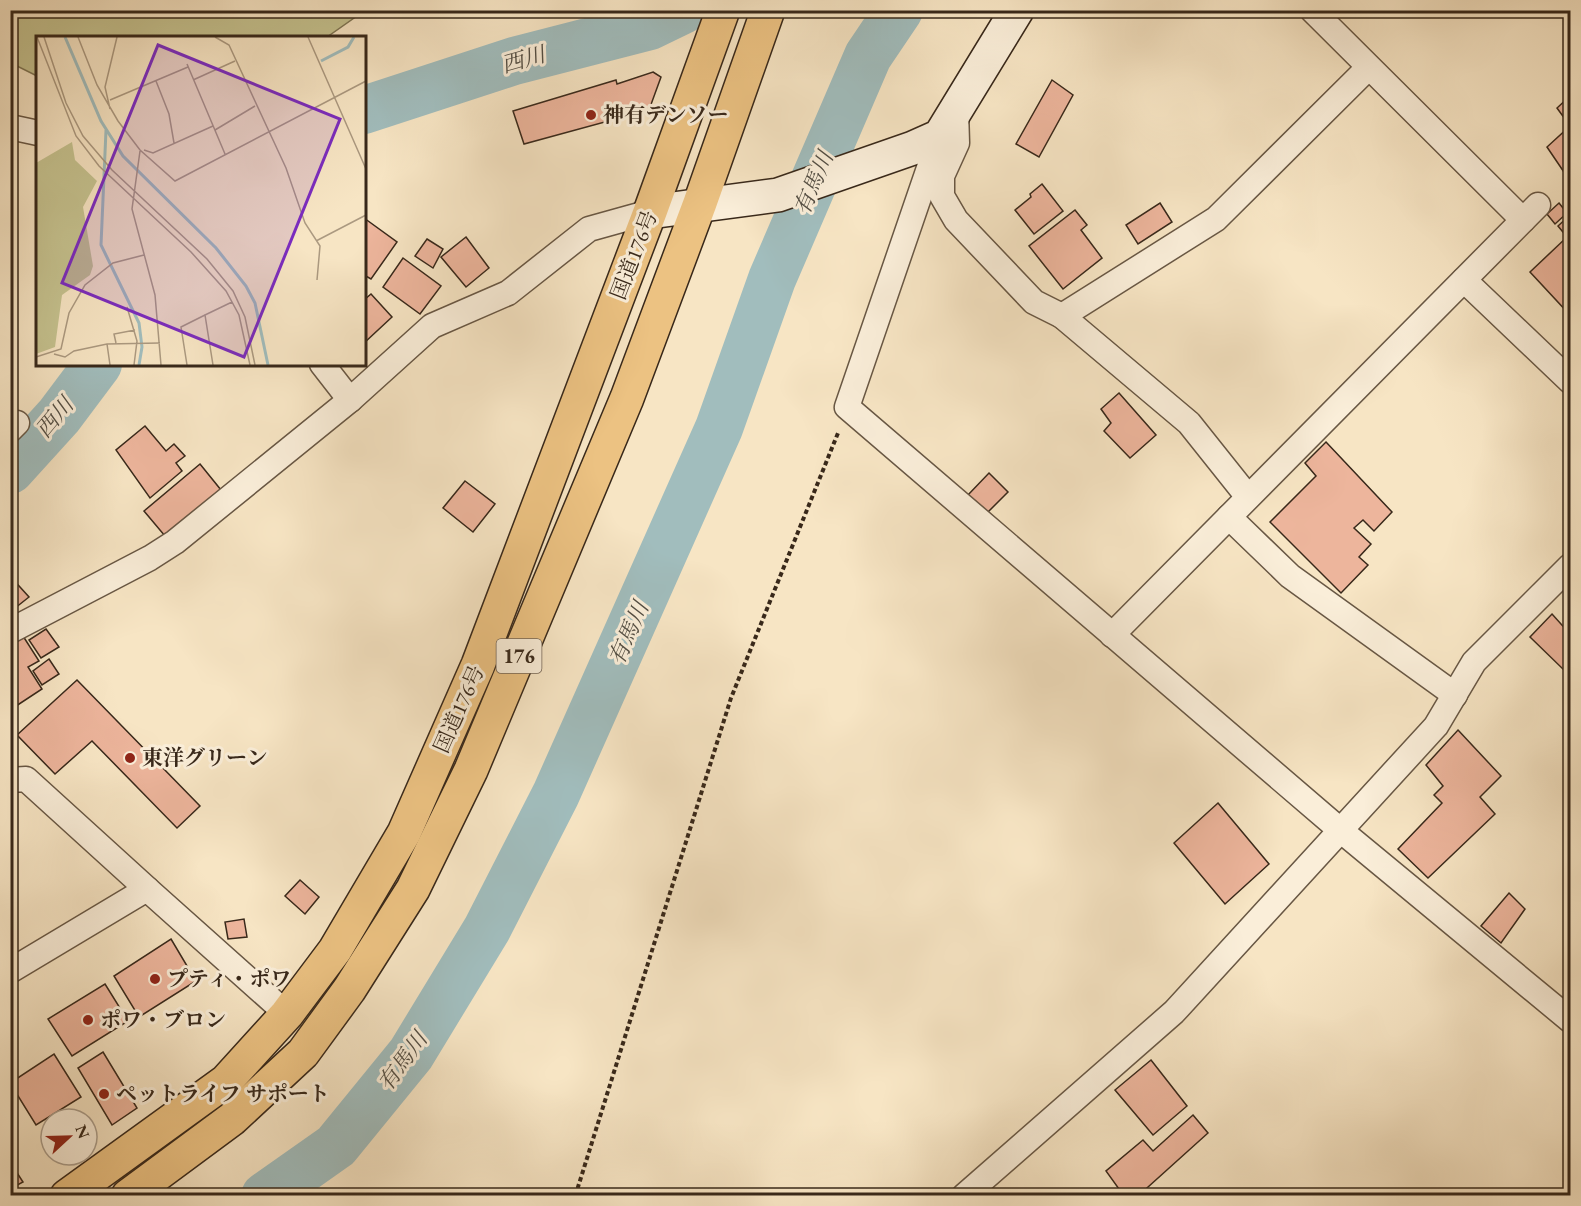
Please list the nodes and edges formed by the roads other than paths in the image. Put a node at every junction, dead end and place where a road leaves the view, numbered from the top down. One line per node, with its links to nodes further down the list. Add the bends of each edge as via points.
1 (723, 10): 10 (highway, 国道176号 / 176)
2 (1017, 10): 7 (street)
3 (1312, 10): 5 (street)
4 (766, 16): 9 (highway, 国道176号 / 176)
5 (1368, 68): 11 (street, via 1531,212); 12 (street, via 1215,219)
6 (10, 127): 8 (street)
7 (936, 131): 9 (street, via 778,195); 12 (street, via 957,143 942,176 942,196 956,220 1034,302); 20 (street, via 847,407)
8 (36, 133)
9 (700, 203): 10 (street); 29 (highway, 国道176号 / 176, via 627,398 471,770 413,889 349,990 303,1053 232,1119)
10 (650, 212): 15 (street, via 589,229 508,293 432,326); 26 (highway, 国道176号 / 176, via 478,665 404,833 335,950)
11 (1464, 280): 14 (street); 16 (street)
12 (1062, 316): 16 (street, via 1189,423)
13 (324, 366): 15 (street)
14 (1570, 381)
15 (350, 400): 19 (street, via 175,542)
16 (1248, 497): 17 (street)
17 (1229, 517): 20 (street); 21 (street, via 1290,576)
18 (1570, 566): 21 (street, via 1474,662)
19 (10, 631)
20 (1112, 635): 23 (street)
21 (1455, 694): 23 (street, via 1436,726)
22 (10, 780): 24 (street, via 26,779)
23 (1340, 829): 27 (street); 30 (street, via 1174,1012)
24 (147, 889): 25 (street); 26 (street)
25 (10, 971)
26 (287, 1014): 28 (highway, 国道176号 / 176, via 226,1081)
27 (1570, 1020)
28 (67, 1196)
29 (128, 1196)
30 (964, 1196)

